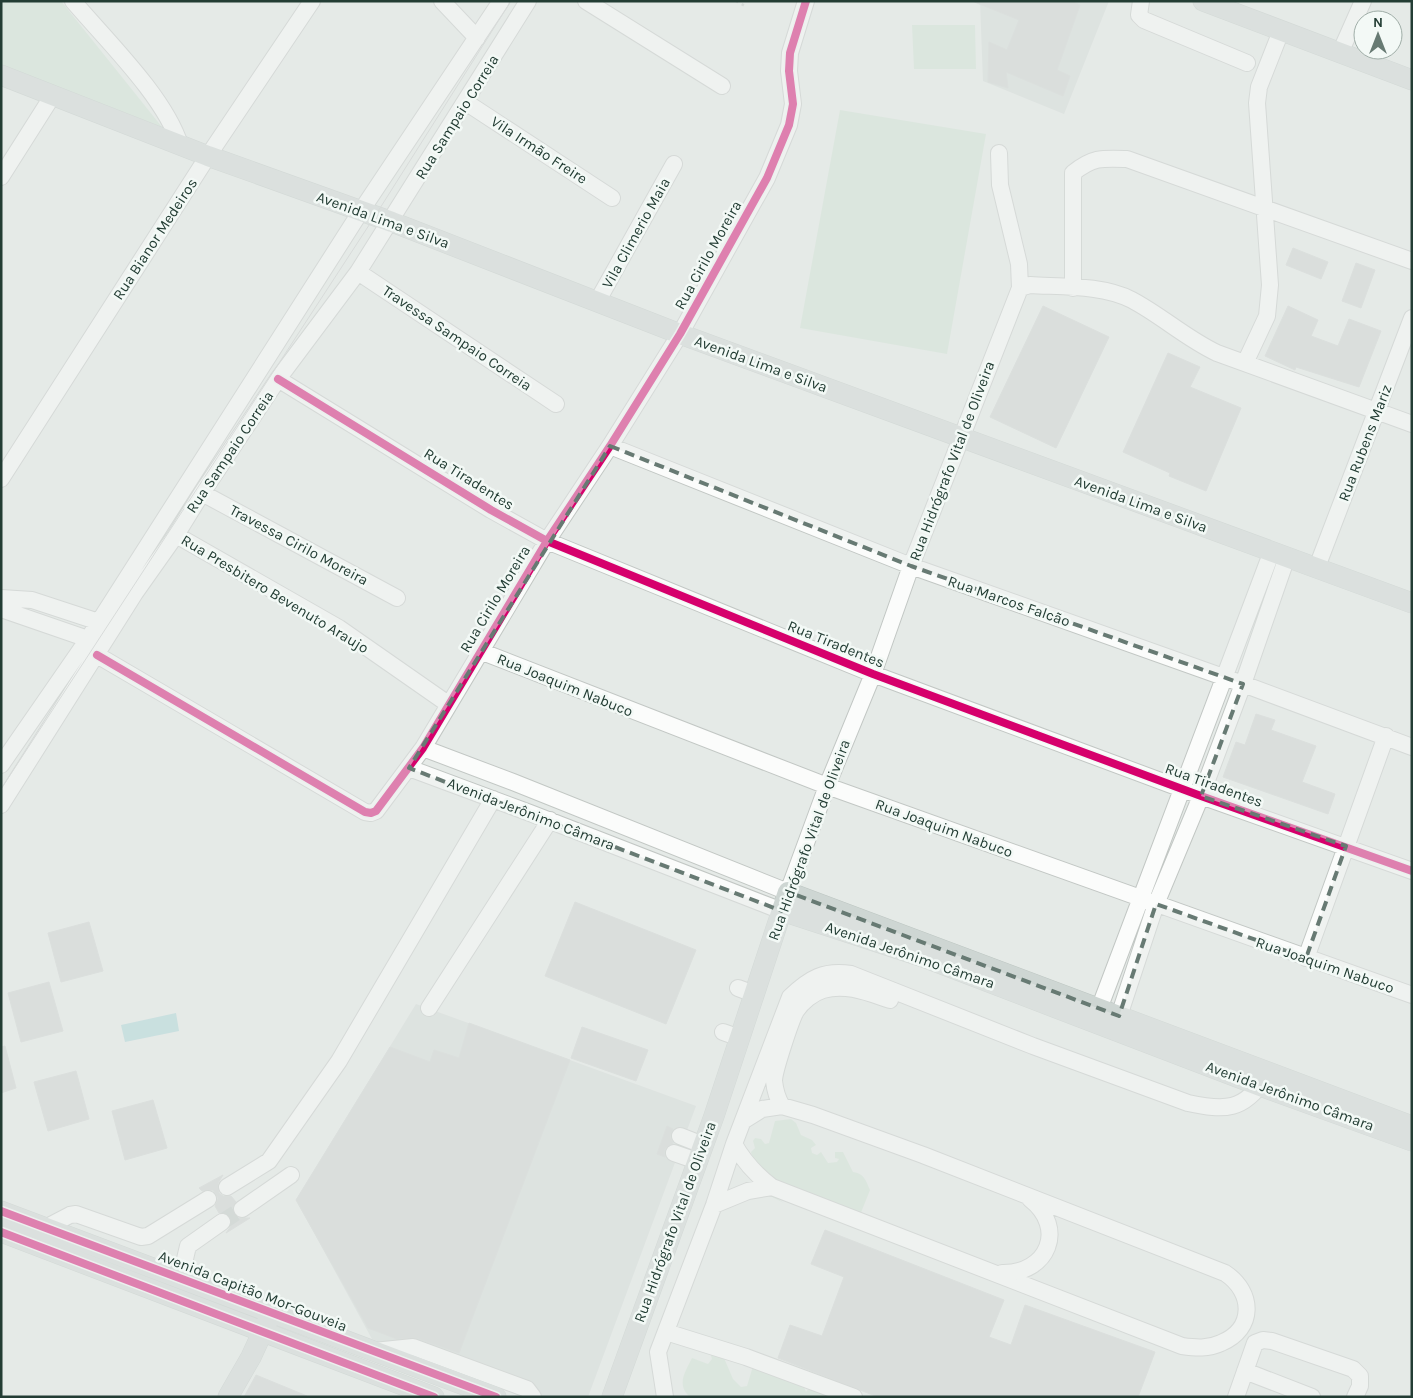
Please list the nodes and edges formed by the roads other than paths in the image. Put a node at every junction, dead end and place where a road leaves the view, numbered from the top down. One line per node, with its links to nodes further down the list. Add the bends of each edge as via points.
1 (73, 1): 20 (street, via 161,106 174,125)
2 (312, 1): 22 (street, Rua Bianor Medeiros)
3 (442, 1): 12 (street)
4 (501, 1): 12 (street, Rua Sampaio Correia)
5 (528, 1): 19 (street, Rua Sampaio Correia)
6 (586, 1): 17 (street)
7 (806, 1): 35 (street, Rua Cirilo Moreira, via 790,53 793,104 790,125 767,178)
8 (1141, 1): 14 (street, via 1139,15 1144,20)
9 (1203, 1): 11 (main road)
10 (1363, 1): 13 (street)
11 (1281, 31): 13 (main road); 26 (street, via 1260,88 1258,103)
12 (477, 38): 27 (street, Rua Sampaio Correia)
13 (1340, 53): 16 (main road)
14 (1247, 63)
15 (1, 75): 18 (main road, Avenida Lima e Silva)
16 (1412, 80)
17 (722, 86)
18 (53, 95): 20 (main road, Avenida Lima e Silva); 24 (street)
19 (466, 102): 25 (street, Vila Irmão Freire); 28 (street, Rua Sampaio Correia)
20 (180, 145): 22 (main road, Avenida Lima e Silva)
21 (999, 153): 31 (street, via 1000,185 1019,264)
22 (208, 156): 27 (main road, Avenida Lima e Silva); 43 (street, Rua Bianor Medeiros)
23 (674, 164): 33 (street, Vila Climerio Maia)
24 (1, 178)
25 (612, 198)
26 (1266, 208): 29 (street); 32 (street, via 1127,159 1100,158 1087,162 1073,173); 36 (street, via 1270,299 1267,316)
27 (361, 211): 28 (main road, Avenida Lima e Silva); 54 (street, Rua Sampaio Correia)
28 (392, 222): 30 (street, Rua Sampaio Correia); 33 (main road, Avenida Lima e Silva)
29 (1412, 261)
30 (358, 272): 37 (street, Rua Sampaio Correia); 38 (street, Travessa Sampaio Correia)
31 (1020, 288): 32 (street, via 1030,285); 41 (street, Rua Hidrógrafo Vital de Oliveira)
32 (1074, 288): 36 (street, via 1131,300 1193,342)
33 (597, 302): 35 (main road, Avenida Lima e Silva)
34 (1412, 318): 39 (street, Rua Rubens Mariz)
35 (680, 334): 41 (main road, Avenida Lima e Silva); 42 (street, Rua Cirilo Moreira)
36 (1245, 363): 39 (street)
37 (278, 379): 44 (street, Rua Sampaio Correia); 46 (street, Rua Tiradentes)
38 (556, 404)
39 (1377, 411): 40 (street); 49 (street, Rua Rubens Mariz)
40 (1412, 424)
41 (962, 437): 47 (main road, Avenida Lima e Silva); 48 (street, Rua Hidrógrafo Vital de Oliveira)
42 (610, 446): 46 (street, Rua Cirilo Moreira); 48 (street, Rua Marcos Falcão)
43 (1, 479)
44 (202, 492): 45 (street, Rua Sampaio Correia); 51 (street, Travessa Cirilo Moreira)
45 (176, 535): 57 (street, Rua Sampaio Correia, via 135,592); 61 (street, Rua Presbitero Bevenuto Araujo, via 339,628)
46 (547, 541): 56 (street, Rua Cirilo Moreira); 58 (street, Rua Tiradentes)
47 (1279, 554): 49 (main road, Avenida Lima e Silva); 59 (street); 60 (street)
48 (911, 566): 58 (street, Rua Hidrógrafo Vital de Oliveira); 59 (street, Rua Marcos Falcão)
49 (1317, 567): 52 (main road, Avenida Lima e Silva)
50 (1, 598): 54 (street, via 32,600)
51 (397, 598)
52 (1412, 603)
53 (1, 609): 55 (street)
54 (99, 622): 55 (street, Rua Sampaio Correia)
55 (88, 639): 65 (street, Rua Sampaio Correia)
56 (480, 651): 61 (street, Rua Cirilo Moreira); 67 (street, Rua Joaquim Nabuco)
57 (97, 655): 66 (street, Rua Cirilo Moreira, via 367,813 376,810); 71 (street, Rua Sampaio Correia)
58 (873, 674): 67 (street, Rua Hidrógrafo Vital de Oliveira); 68 (street, Rua Tiradentes)
59 (1224, 677): 60 (street, Rua Marcos Falcão); 68 (street)
60 (1243, 684): 62 (street, Rua Marcos Falcão); 69 (street)
61 (448, 704): 64 (street, Rua Cirilo Moreira)
62 (1386, 736): 63 (street, Rua Marcos Falcão); 73 (street)
63 (1412, 747)
64 (423, 748): 66 (street, Rua Cirilo Moreira); 76 (street, Avenida Jerônimo Câmara, via 513,782)
65 (1, 765)
66 (409, 768): 70 (street, Avenida Jerônimo Câmara)
67 (827, 786): 75 (street, Rua Joaquim Nabuco); 76 (street, Rua Hidrógrafo Vital de Oliveira)
68 (1182, 788): 69 (street, Rua Tiradentes); 75 (street)
69 (1201, 796): 73 (street, Rua Tiradentes); 75 (street)
70 (493, 799): 72 (street, Avenida Jerônimo Câmara); 92 (street, via 339,1061 269,1161)
71 (1, 805)
72 (550, 820): 76 (street, Avenida Jerônimo Câmara); 79 (street, via 491,919)
73 (1346, 846): 74 (street, Rua Tiradentes); 77 (street)
74 (1412, 870)
75 (1148, 901): 77 (street, Rua Joaquim Nabuco); 80 (street); 81 (street)
76 (785, 902): 80 (main road, Avenida Jerônimo Câmara); 83 (main road, Avenida Jerônimo Câmara, via 924,957); 90 (main road, Rua Hidrógrafo Vital de Oliveira, via 746,991 731,1035)
77 (1306, 958): 78 (street, Rua Joaquim Nabuco)
78 (1412, 995)
79 (429, 1008)
80 (1099, 1009): 81 (main road, Avenida Jerônimo Câmara)
81 (1119, 1016): 83 (main road, Avenida Jerônimo Câmara)
82 (1094, 1068): 83 (street, via 1209,1108 1232,1108 1244,1102); 84 (street, via 888,999 838,987 810,996 796,1011 774,1079); 85 (street, via 851,974 830,972 804,983 790,997)
83 (1264, 1079): 86 (main road, Avenida Jerônimo Câmara); 87 (main road, Avenida Jerônimo Câmara)
84 (782, 1106): 85 (street, via 762,1109); 94 (street, via 856,1136)
85 (743, 1122): 88 (street)
86 (1412, 1126)
87 (1412, 1141)
88 (734, 1144): 93 (street, via 745,1162); 96 (street)
89 (677, 1145): 90 (street)
90 (700, 1153): 113 (main road, Rua Hidrógrafo Vital de Oliveira)
91 (291, 1175): 97 (street)
92 (228, 1187)
93 (772, 1187): 96 (street, via 748,1191); 102 (street)
94 (1025, 1195): 102 (street, via 1046,1216 1050,1225 1048,1244 1042,1258 1028,1269 1016,1274); 102 (street, via 1225,1273 1243,1290 1247,1300 1244,1321 1222,1343 1197,1348 1182,1346)
95 (208, 1198): 100 (street, via 148,1236 141,1237 76,1214)
96 (714, 1205): 106 (street)
97 (242, 1209)
98 (1, 1211): 100 (main road, Avenida Capitão Mor-Gouveia)
99 (222, 1222): 103 (street, via 188,1246)
100 (47, 1227): 103 (main road, Avenida Capitão Mor-Gouveia)
101 (1, 1232): 105 (main road)
102 (994, 1273)
103 (186, 1281): 104 (main road, Avenida Capitão Mor-Gouveia)
104 (270, 1313): 105 (main road); 107 (main road, Avenida Capitão Mor-Gouveia)
105 (263, 1332): 109 (main road); 110 (main road)
106 (666, 1332): 114 (street, via 658,1352); 115 (street, via 746,1357)
107 (374, 1351): 111 (main road, Avenida Capitão Mor-Gouveia); 112 (street, via 413,1347 527,1389)
108 (1245, 1371): 116 (street); 117 (street); 118 (street, via 1255,1343 1272,1341 1354,1369 1360,1376)
109 (228, 1397)
110 (434, 1397)
111 (496, 1397)
112 (534, 1397)
113 (612, 1397)
114 (665, 1397)
115 (854, 1397)
116 (1236, 1397)
117 (1312, 1397)
118 (1355, 1397)

